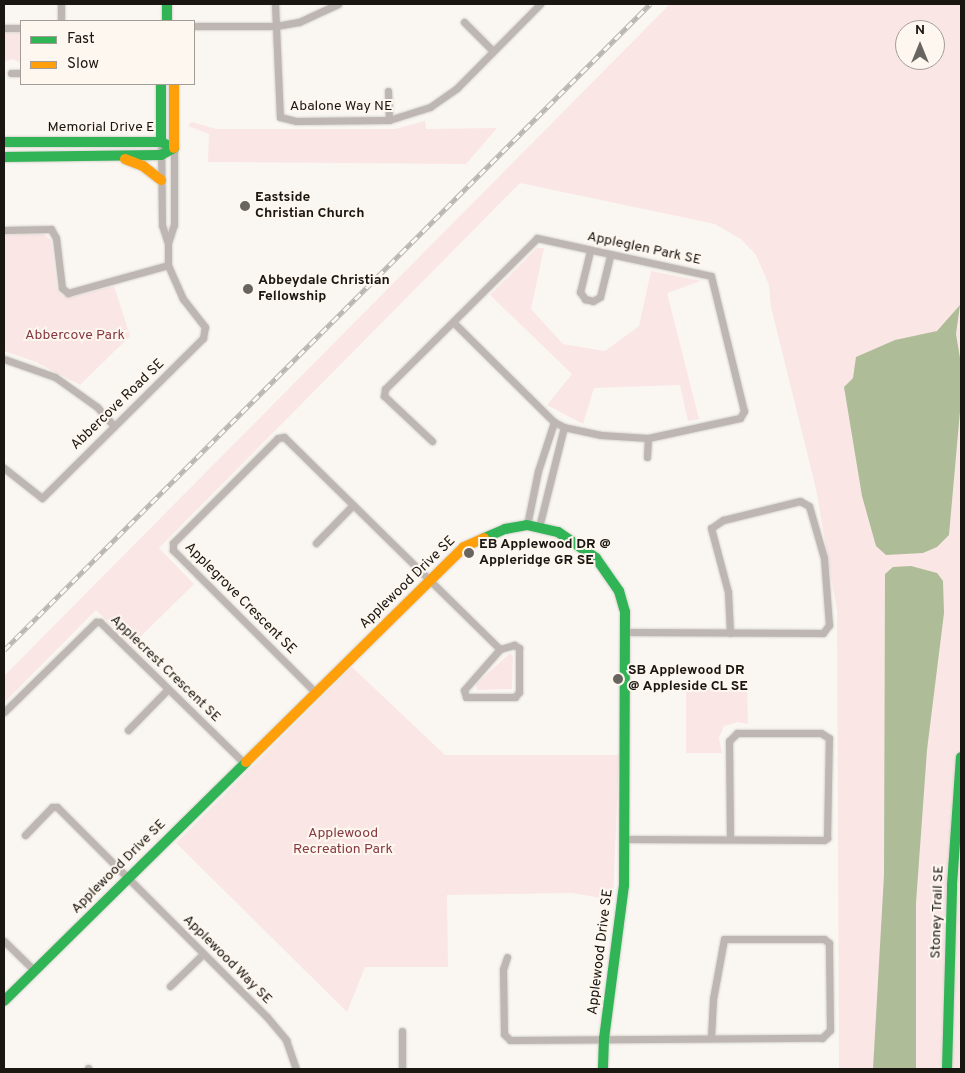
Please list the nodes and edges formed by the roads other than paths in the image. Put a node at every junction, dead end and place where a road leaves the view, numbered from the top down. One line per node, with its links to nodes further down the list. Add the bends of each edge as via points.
1 (61, 4): 6 (street)
2 (167, 4): 7 (main road)
3 (274, 4): 10 (street)
4 (338, 4): 10 (street, via 299,22)
5 (540, 4): 13 (street, Abalone Way NE)
6 (61, 20)
7 (167, 20)
8 (464, 22): 13 (street)
9 (195, 26): 10 (street)
10 (276, 26): 19 (street, Abalone Way NE, via 280,117 286,121)
11 (4, 28): 12 (street)
12 (20, 28)
13 (493, 51): 19 (street, Abalone Way NE, via 457,88 430,106)
14 (11, 73): 15 (street)
15 (20, 73)
16 (162, 85): 21 (main road)
17 (174, 85): 22 (main road)
18 (388, 91): 19 (street)
19 (389, 120)
20 (4, 142): 21 (main road, Memorial Drive E)
21 (161, 142): 22 (main road, Memorial Drive E); 23 (street)
22 (174, 148): 23 (main road, Memorial Drive E); 28 (street, via 174,225)
23 (161, 155): 24 (main road, Memorial Drive E); 26 (street)
24 (117, 156): 25 (main road, Memorial Drive E); 26 (main road, via 137,162)
25 (4, 157)
26 (160, 180): 28 (street, via 162,225)
27 (4, 230): 31 (street, via 51,229 56,238 62,288 68,293)
28 (168, 243): 31 (street)
29 (590, 251): 30 (street, Appleglen Park SE); 30 (street, via 580,292 585,299 593,301 600,297); 32 (street, Appleglen Park SE, via 537,238)
30 (610, 256): 37 (street, Appleglen Park SE, via 711,276 744,411 740,418)
31 (168, 265): 35 (street, Abbercove Road SE, via 183,299 205,327 203,338)
32 (454, 323): 34 (street, Appleglen Park SE); 38 (street, via 385,389 384,396)
33 (4, 359): 35 (street, via 54,377 98,407)
34 (554, 422): 36 (street, Appleglen Park SE); 41 (street)
35 (114, 426): 40 (street, Abbercove Road SE, via 42,498)
36 (564, 427): 37 (street, Appleglen Park SE, via 601,435); 42 (street)
37 (648, 438): 39 (street)
38 (432, 441)
39 (647, 456)
40 (4, 468)
41 (538, 471): 42 (street); 44 (street)
42 (550, 474): 45 (street)
43 (353, 505): 46 (street); 47 (street, Applegrove Crescent SE); 52 (street, Applegrove Crescent SE, via 284,437 278,438 172,543 173,550)
44 (527, 525): 45 (main road, Applewood Drive SE); 47 (main road, Applewood Drive SE, via 476,540 464,547)
45 (539, 527): 48 (main road, Applewood Drive SE, via 558,532 578,543 602,565 619,591)
46 (316, 543)
47 (429, 581): 50 (street, Applegrove Crescent SE); 52 (main road, Applewood Drive SE)
48 (626, 632): 49 (street); 58 (main road, Applewood Drive SE)
49 (730, 633): 49 (street, via 823,633 829,625 824,558 809,506 800,501 714,523 711,528 728,592)
50 (500, 649): 50 (street, via 514,645 519,648 519,692 515,697 466,697 464,690)
51 (168, 689): 53 (street, Applecrest Crescent SE, via 100,622 96,622); 54 (street); 56 (street, Applecrest Crescent SE)
52 (314, 692): 56 (main road, Applewood Drive SE)
53 (4, 712)
54 (128, 730)
55 (961, 757): 73 (main road, Stoney Trail SE, via 952,885)
56 (244, 763): 60 (main road, Applewood Drive SE)
57 (24, 835): 60 (street, Applewood Way SE, via 52,807 58,807)
58 (626, 839): 59 (street); 69 (main road, Applewood Drive SE, via 624,885)
59 (730, 839): 59 (street, via 828,838 829,738 821,733 737,734 729,741)
60 (127, 878): 62 (street, Applewood Way SE); 64 (main road, Applewood Drive SE)
61 (4, 940): 64 (street)
62 (203, 954): 65 (street); 70 (street, Applewood Way SE, via 286,1040)
63 (507, 957): 69 (street, via 503,969 504,1034 510,1040)
64 (34, 970): 66 (main road, Applewood Drive SE)
65 (170, 986)
66 (4, 1001)
67 (402, 1031): 71 (street)
68 (711, 1037): 68 (street, via 822,1038 830,1030 829,943 824,938 724,939 712,999); 69 (street)
69 (604, 1038): 72 (main road, Applewood Drive SE)
70 (296, 1069)
71 (402, 1069)
72 (603, 1069)
73 (947, 1069)

